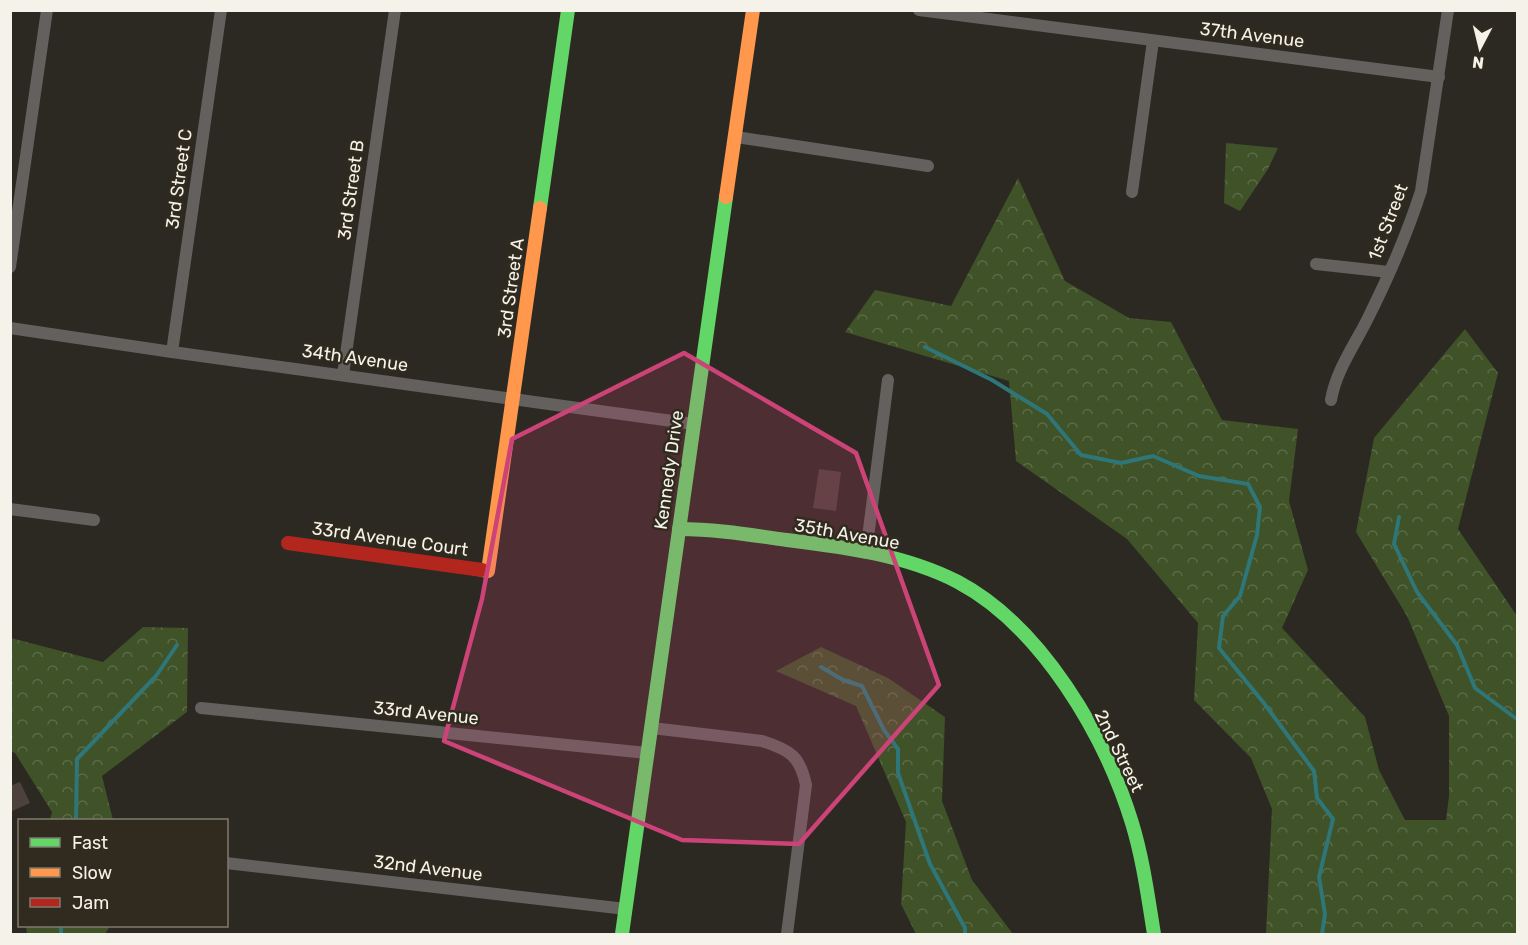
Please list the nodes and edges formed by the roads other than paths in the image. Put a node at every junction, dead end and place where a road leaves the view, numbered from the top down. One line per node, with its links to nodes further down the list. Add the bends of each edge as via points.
1 (47, 10): 14 (street)
2 (221, 10): 17 (street, 3rd Street C)
3 (395, 10): 18 (street, 3rd Street B)
4 (568, 10): 20 (street, 3rd Street A)
5 (753, 10): 10 (street, Kennedy Drive)
6 (919, 10): 8 (street, 37th Avenue)
7 (1448, 10): 9 (street, 1st Street)
8 (1153, 41): 9 (street, 37th Avenue); 12 (street)
9 (1439, 77): 15 (street, 1st Street, via 1421,191)
10 (736, 137): 11 (street); 22 (street, Kennedy Drive)
11 (928, 166)
12 (1131, 192)
13 (1316, 264): 15 (street)
14 (10, 267)
15 (1389, 272): 21 (street, 1st Street, via 1339,373)
16 (10, 327): 17 (street, 34th Avenue)
17 (172, 352): 18 (street, 34th Avenue)
18 (343, 375): 20 (street, 34th Avenue)
19 (888, 380): 27 (street)
20 (513, 397): 22 (street, 34th Avenue); 28 (street, 3rd Street A)
21 (1331, 400)
22 (694, 424): 25 (street, Kennedy Drive)
23 (10, 509): 24 (street)
24 (94, 520)
25 (679, 529): 27 (street, 35th Avenue); 31 (street, Kennedy Drive)
26 (288, 543): 28 (street, 33rd Avenue Court)
27 (866, 553): 29 (street, 35th Avenue, via 942,575)
28 (488, 571)
29 (999, 609): 37 (street, 2nd Street, via 1057,676 1106,759 1137,841)
30 (201, 708): 32 (street, 33rd Avenue)
31 (652, 728): 32 (street, Kennedy Drive); 36 (street, via 762,741 783,749 802,766 806,785)
32 (648, 753): 34 (street, Kennedy Drive)
33 (228, 863): 34 (street, 32nd Avenue)
34 (626, 909): 35 (street, Kennedy Drive)
35 (622, 934)
36 (787, 934)
37 (1154, 934)

